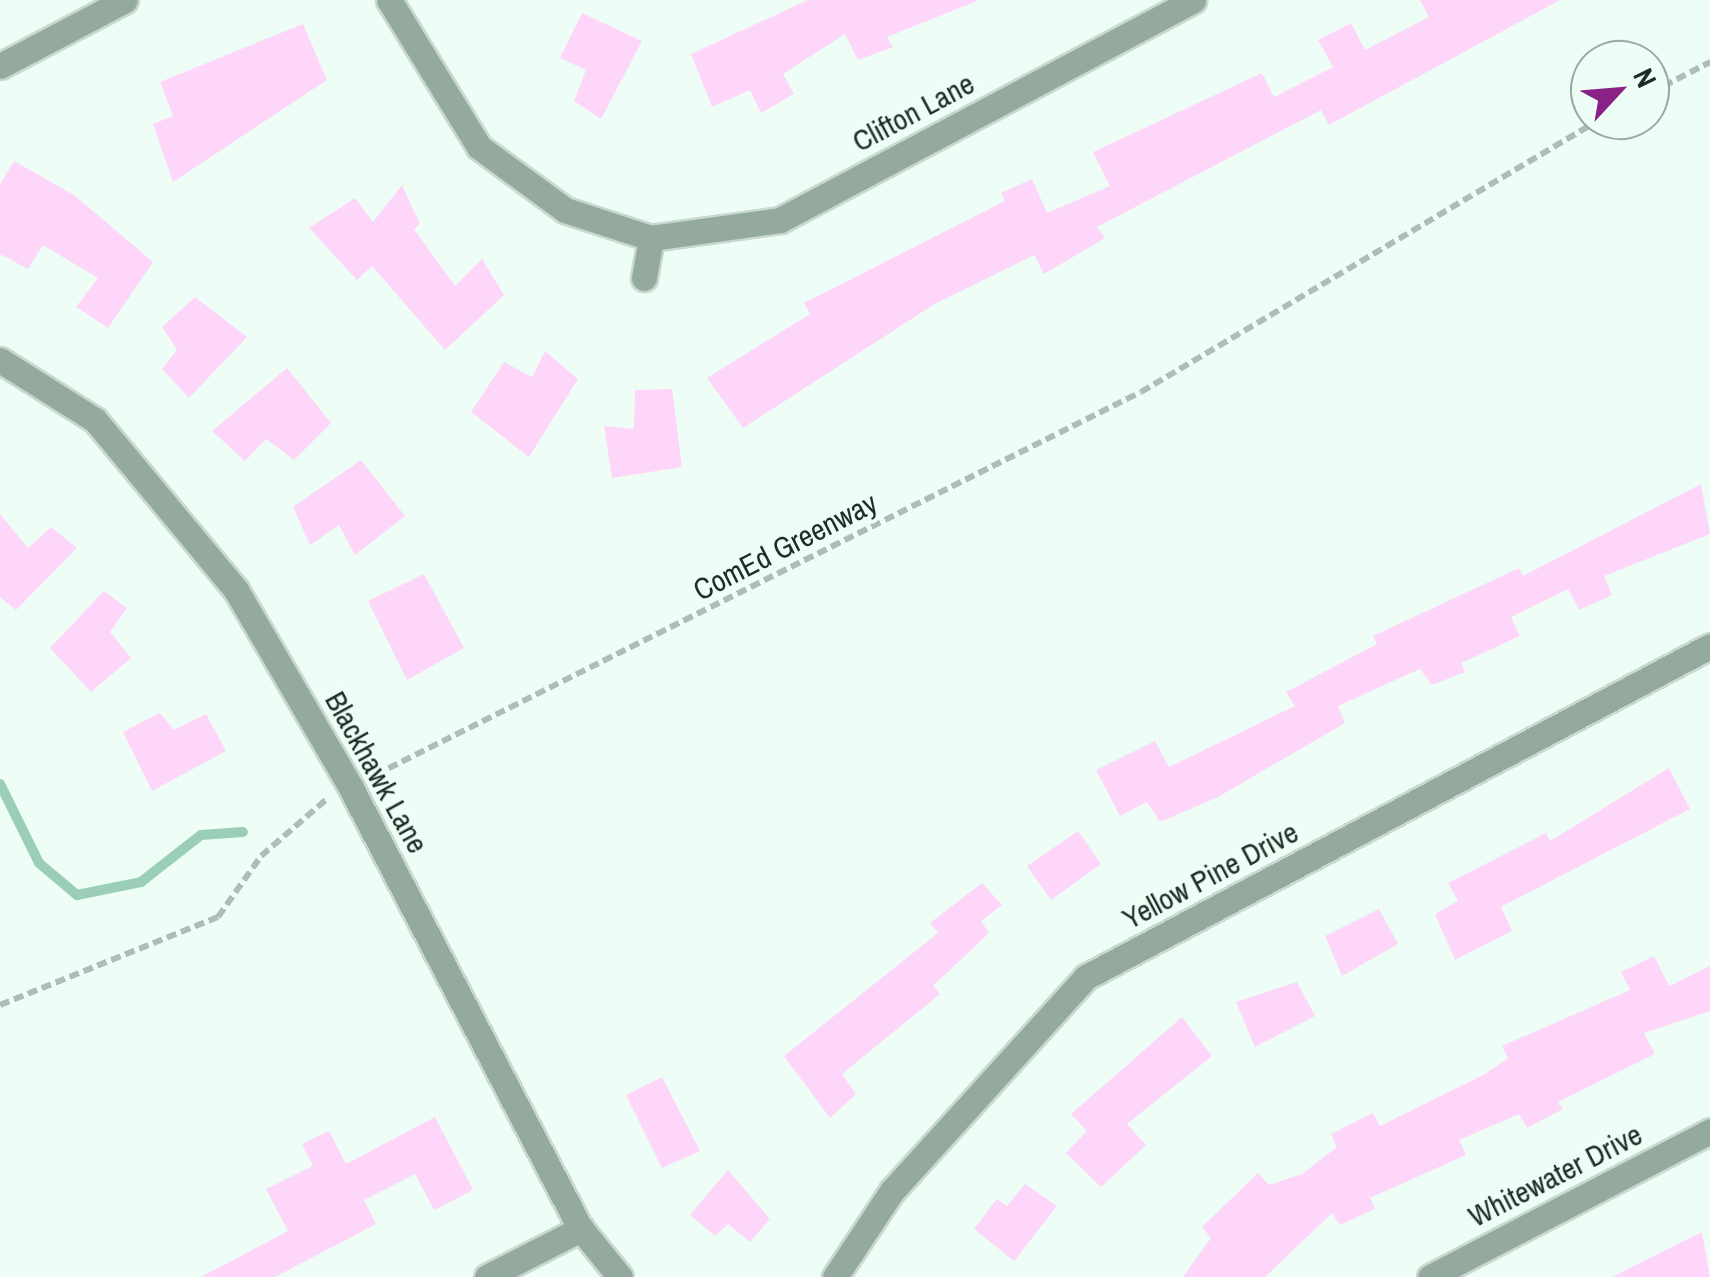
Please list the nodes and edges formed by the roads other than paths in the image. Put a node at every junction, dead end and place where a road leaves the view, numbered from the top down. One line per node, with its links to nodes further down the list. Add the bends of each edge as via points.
1 (125, 0): 4 (street)
2 (389, 0): 5 (street, Clifton Lane, via 479,147 565,210)
3 (1193, 0): 5 (street, Clifton Lane, via 780,220)
4 (0, 66)
5 (651, 238): 6 (street)
6 (644, 278)
7 (0, 360): 10 (street, Blackhawk Lane, via 95,420 236,590 350,786)
8 (1710, 646): 13 (street, Yellow Pine Drive, via 1086,977 892,1191)
9 (1710, 1131): 14 (street, Whitewater Drive)
10 (581, 1229): 11 (street); 12 (street, Blackhawk Lane)
11 (487, 1277)
12 (620, 1277)
13 (835, 1277)
14 (1430, 1277)

